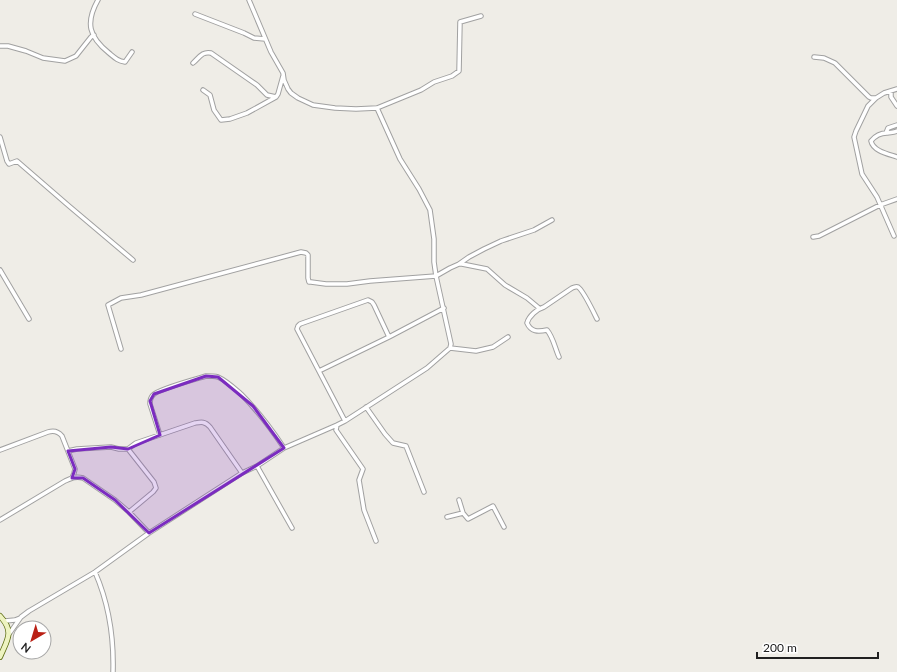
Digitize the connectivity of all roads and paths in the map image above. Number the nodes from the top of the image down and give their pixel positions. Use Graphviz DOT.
graph roads {
  1 [pos="98,0"];
  2 [pos="249,0"];
  3 [pos="195,14"];
  4 [pos="481,16"];
  5 [pos="94,35"];
  6 [pos="265,39"];
  7 [pos="0,46"];
  8 [pos="132,52"];
  9 [pos="814,57"];
  10 [pos="193,63"];
  11 [pos="283,73"];
  12 [pos="897,89"];
  13 [pos="204,90"];
  14 [pos="891,91"];
  15 [pos="276,97"];
  16 [pos="876,98"];
  17 [pos="897,106"];
  18 [pos="377,108"];
  19 [pos="897,125"];
  20 [pos="897,130"];
  21 [pos="886,133"];
  22 [pos="0,137"];
  23 [pos="897,157"];
  24 [pos="897,199"];
  25 [pos="880,205"];
  26 [pos="552,220"];
  27 [pos="894,236"];
  28 [pos="813,237"];
  29 [pos="132,260"];
  30 [pos="459,264"];
  31 [pos="0,270"];
  32 [pos="436,276"];
  33 [pos="444,308"];
  34 [pos="539,308"];
  35 [pos="29,319"];
  36 [pos="597,319"];
  37 [pos="389,337"];
  38 [pos="508,337"];
  39 [pos="450,348"];
  40 [pos="121,349"];
  41 [pos="559,357"];
  42 [pos="319,371"];
  43 [pos="366,407"];
  44 [pos="344,421"];
  45 [pos="337,425"];
  46 [pos="160,435"];
  47 [pos="284,448"];
  48 [pos="128,449"];
  49 [pos="0,450"];
  50 [pos="68,451"];
  51 [pos="257,466"];
  52 [pos="242,473"];
  53 [pos="72,478"];
  54 [pos="424,492"];
  55 [pos="459,500"];
  56 [pos="129,512"];
  57 [pos="463,513"];
  58 [pos="447,517"];
  59 [pos="0,520"];
  60 [pos="504,527"];
  61 [pos="292,528"];
  62 [pos="149,533"];
  63 [pos="376,541"];
  64 [pos="95,572"];
  65 [pos="0,616"];
  66 [pos="21,617"];
  67 [pos="5,621"];
  68 [pos="9,634"];
  69 [pos="0,657"];
  70 [pos="113,672"];
  1 -- 5 [label="street"];
  2 -- 6 [label="street"];
  3 -- 6 [label="street"];
  4 -- 18 [label="street"];
  5 -- 7 [label="street"];
  5 -- 8 [label="street"];
  6 -- 11 [label="street"];
  9 -- 16 [label="street"];
  10 -- 15 [label="street"];
  11 -- 15 [label="street"];
  11 -- 18 [label="street"];
  12 -- 14 [label="street"];
  13 -- 15 [label="street"];
  14 -- 16 [label="street"];
  14 -- 17 [label="street"];
  16 -- 25 [label="street"];
  18 -- 32 [label="street"];
  19 -- 21 [label="street"];
  20 -- 21 [label="street"];
  21 -- 23 [label="street"];
  22 -- 29 [label="street"];
  24 -- 25 [label="street"];
  25 -- 27 [label="street"];
  25 -- 28 [label="street"];
  26 -- 30 [label="street"];
  30 -- 32 [label="street"];
  30 -- 34 [label="street"];
  31 -- 35 [label="street"];
  32 -- 33 [label="street"];
  32 -- 40 [label="street"];
  33 -- 37 [label="street"];
  33 -- 39 [label="street"];
  34 -- 36 [label="street"];
  34 -- 41 [label="street"];
  37 -- 42 [label="street"];
  37 -- 42 [label="street"];
  38 -- 39 [label="street"];
  39 -- 43 [label="street"];
  42 -- 44 [label="street"];
  43 -- 44 [label="street"];
  43 -- 54 [label="street"];
  44 -- 45 [label="street"];
  45 -- 47 [label="street"];
  45 -- 63 [label="street"];
  46 -- 47 [label="street"];
  46 -- 48 [label="street"];
  46 -- 52 [label="street"];
  47 -- 51 [label="street"];
  48 -- 50 [label="street"];
  48 -- 56 [label="street"];
  49 -- 50 [label="street"];
  50 -- 53 [label="street"];
  51 -- 52 [label="street"];
  51 -- 61 [label="street"];
  52 -- 62 [label="street"];
  53 -- 56 [label="street"];
  53 -- 59 [label="street"];
  55 -- 57 [label="street"];
  56 -- 62 [label="street"];
  57 -- 58 [label="street"];
  57 -- 60 [label="street"];
  62 -- 64 [label="street"];
  64 -- 66 [label="street"];
  64 -- 70 [label="street"];
  65 -- 67 [label="street"];
  66 -- 67 [label="street"];
  66 -- 68 [label="street"];
  67 -- 68 [label="street"];
  68 -- 69 [label="street"];
}
